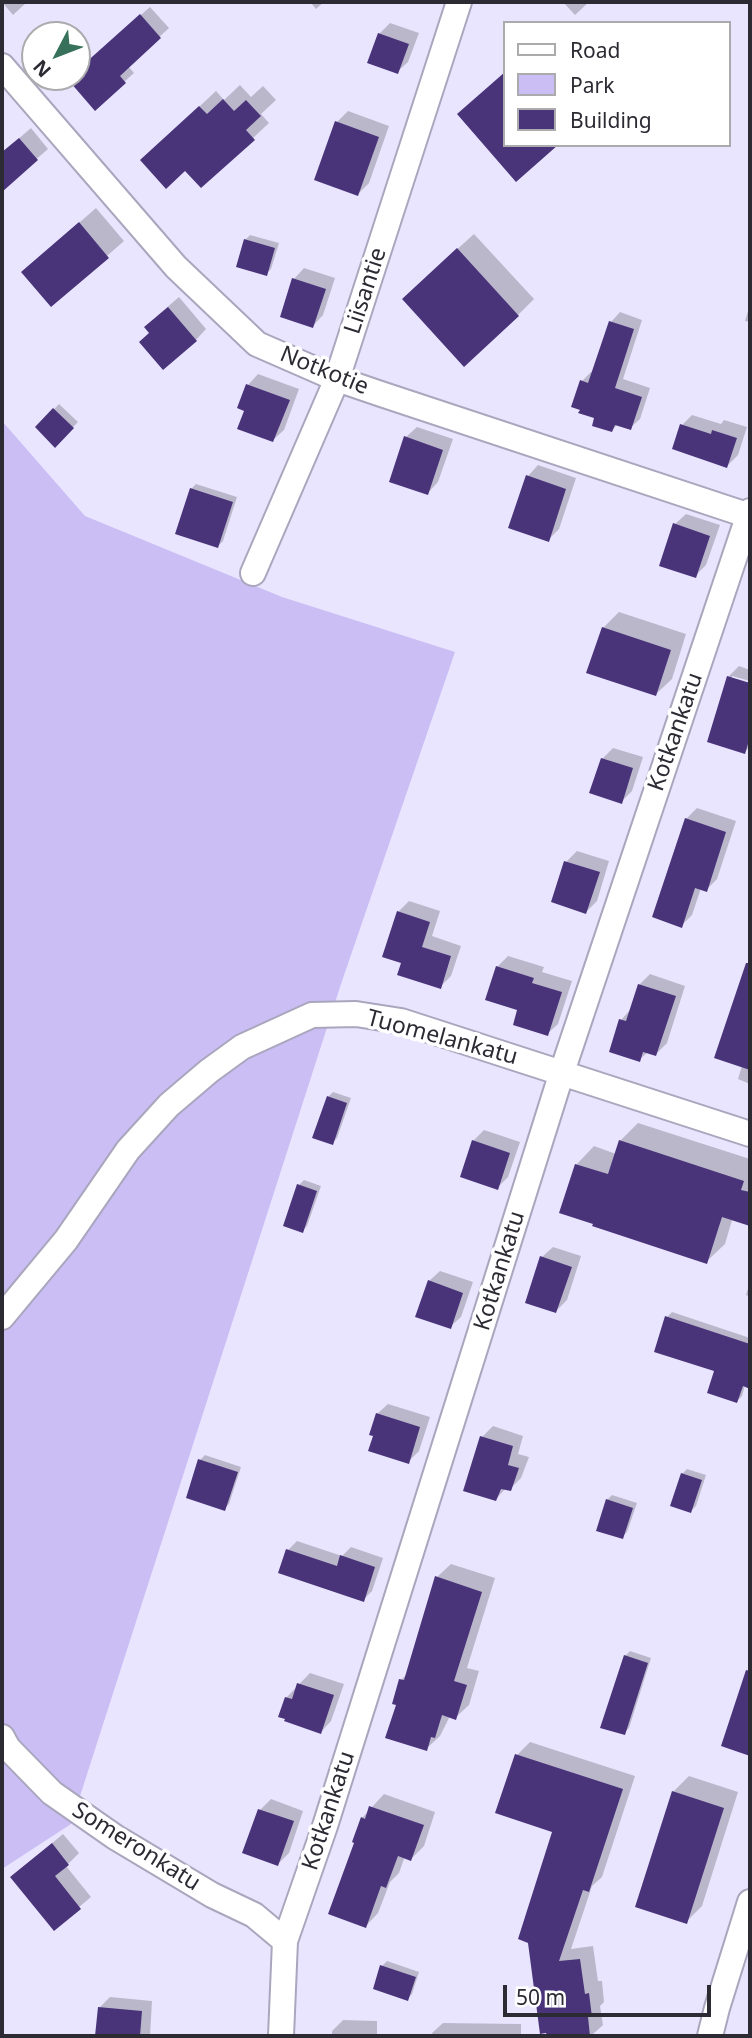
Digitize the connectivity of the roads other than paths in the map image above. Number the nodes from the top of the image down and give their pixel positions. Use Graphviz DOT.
graph roads {
  1 [pos="459,2"];
  2 [pos="2,66"];
  3 [pos="337,379"];
  4 [pos="750,514"];
  5 [pos="253,573"];
  6 [pos="562,1072"];
  7 [pos="750,1134"];
  8 [pos="2,1317"];
  9 [pos="2,1737"];
  10 [pos="750,1902"];
  11 [pos="285,1941"];
  12 [pos="281,2036"];
  13 [pos="710,2036"];
  1 -- 3 [label="street, Liisantie"];
  2 -- 3 [label="street, Notkotie"];
  3 -- 4 [label="street, Notkotie"];
  3 -- 5 [label="street, Liisantie"];
  4 -- 6 [label="street, Kotkankatu"];
  6 -- 7 [label="street, Tuomelankatu"];
  6 -- 8 [label="street, Tuomelankatu"];
  6 -- 11 [label="street, Kotkankatu"];
  9 -- 11 [label="street, Someronkatu"];
  10 -- 13 [label="street"];
  11 -- 12 [label="street, Kotkankatu"];
}
